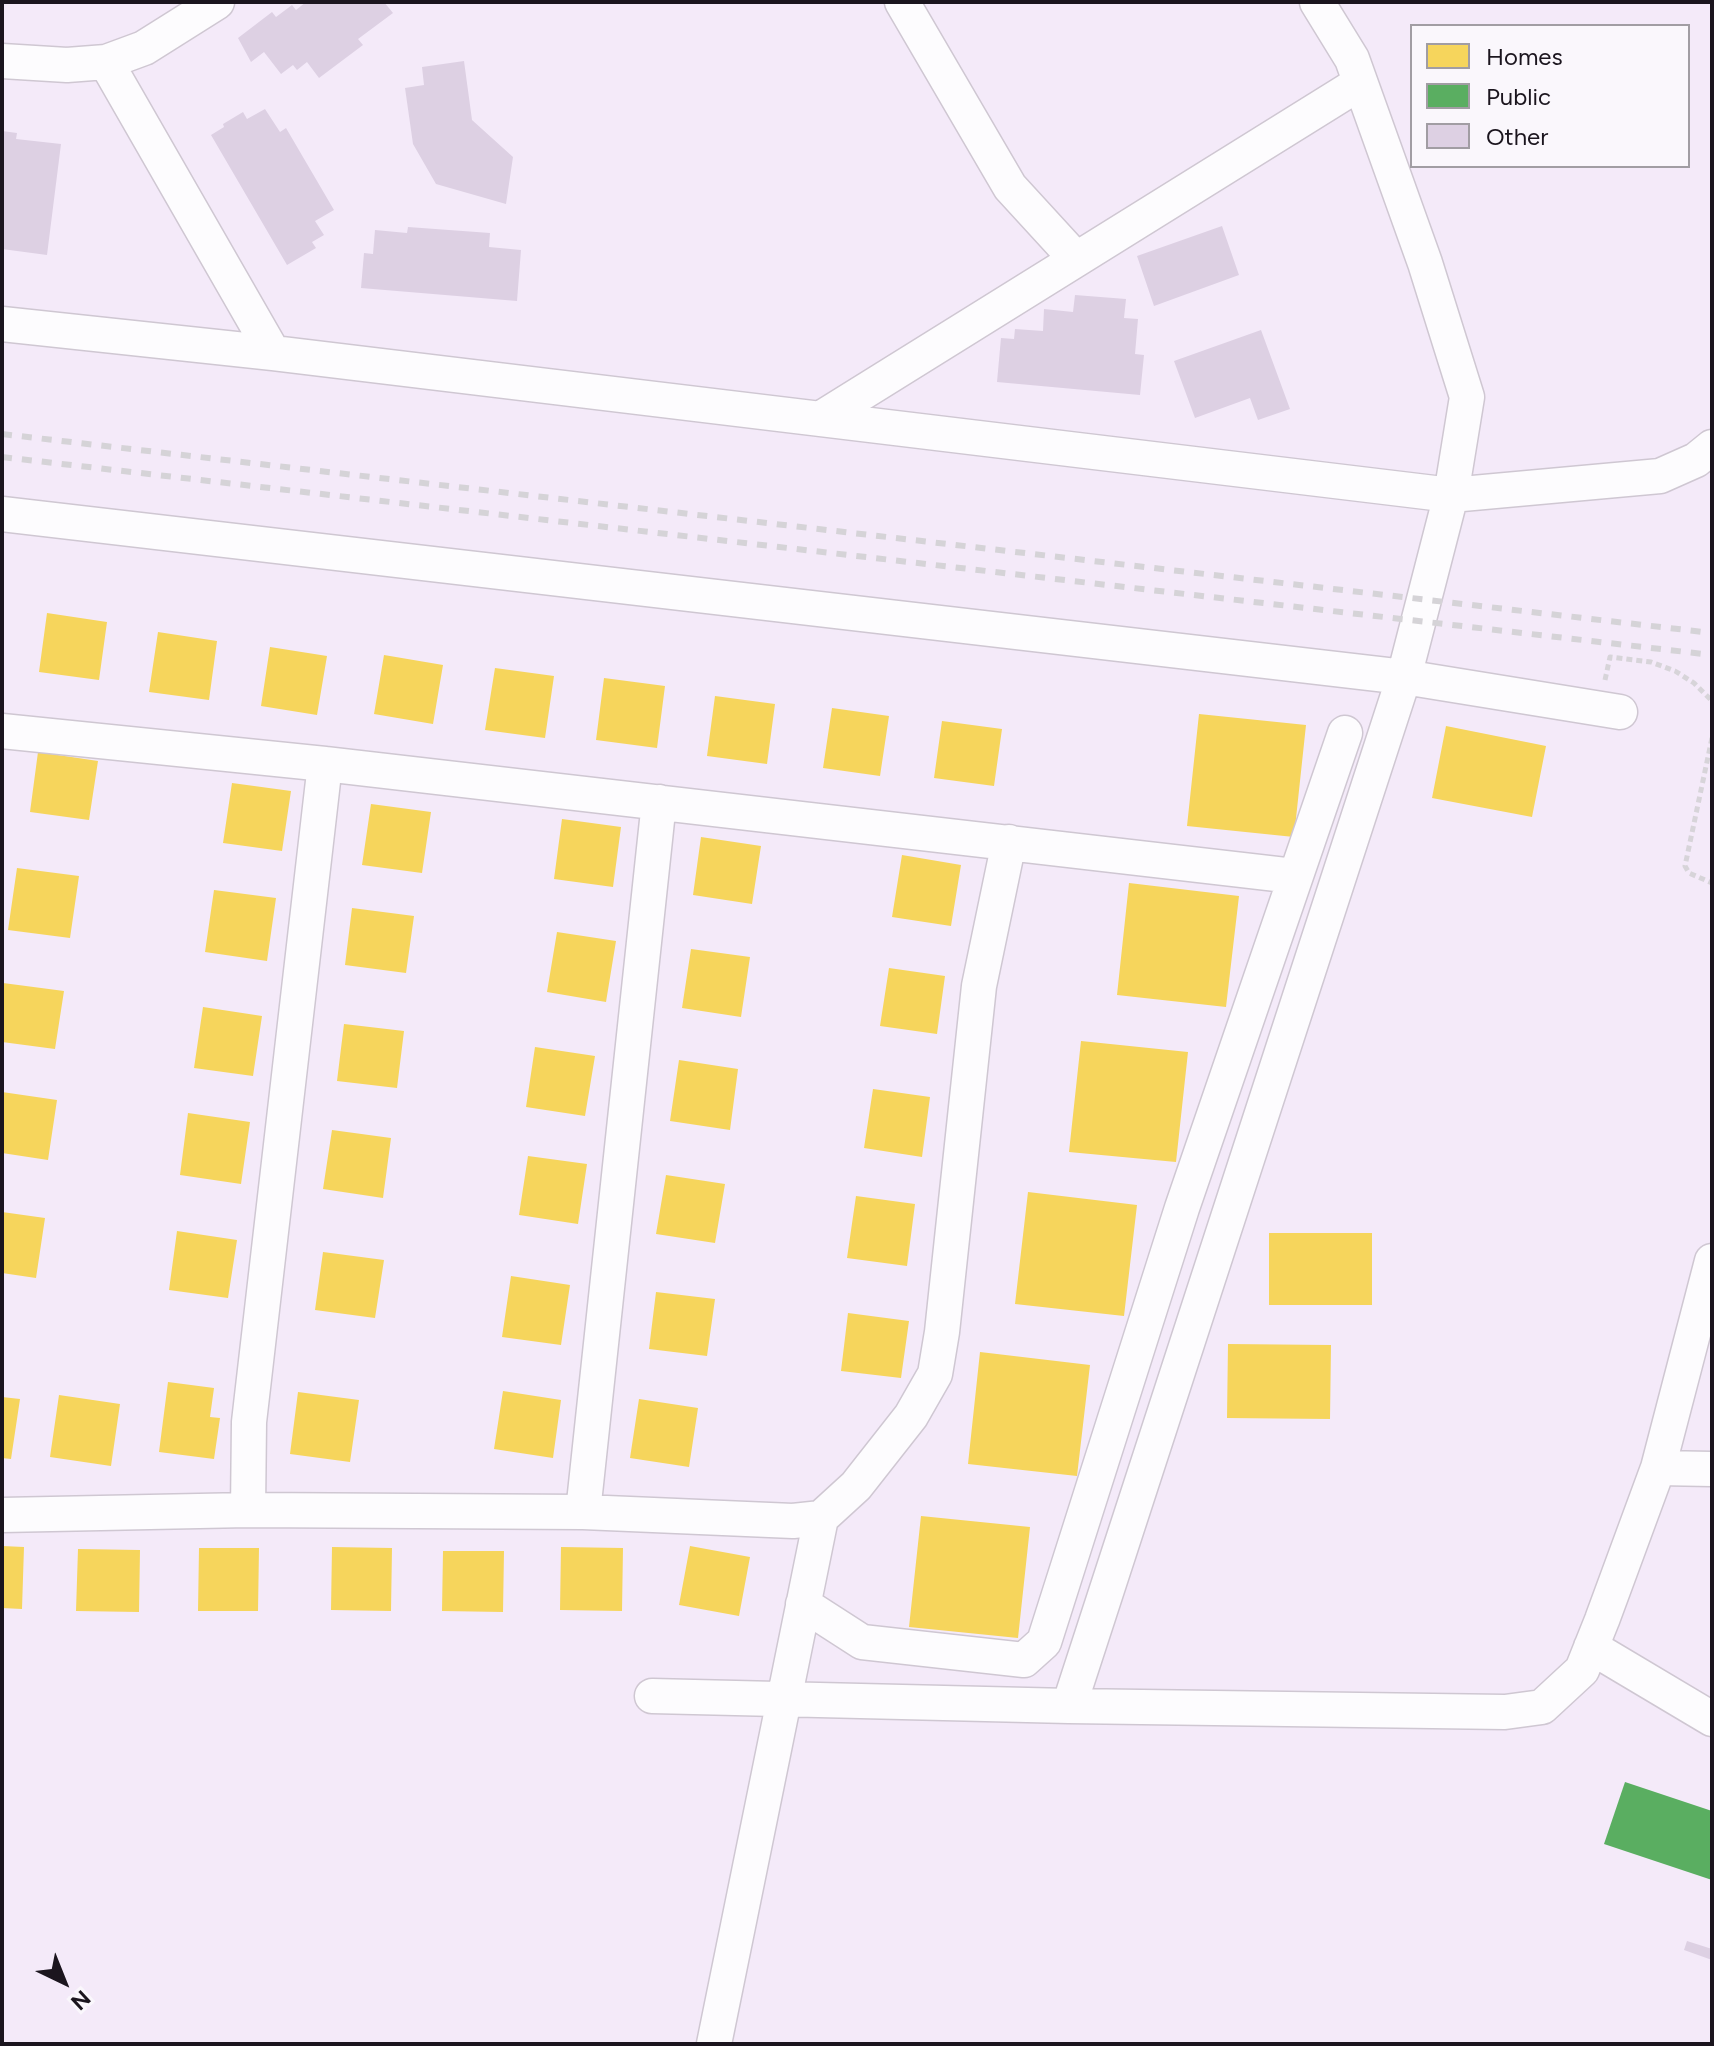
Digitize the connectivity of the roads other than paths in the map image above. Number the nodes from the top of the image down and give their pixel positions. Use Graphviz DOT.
graph roads {
  1 [pos="217,2"];
  2 [pos="902,2"];
  3 [pos="1317,2"];
  4 [pos="180,12"];
  5 [pos="2,61"];
  6 [pos="106,62"];
  7 [pos="1360,83"];
  8 [pos="1076,259"];
  9 [pos="2,324"];
  10 [pos="273,353"];
  11 [pos="820,419"];
  12 [pos="1712,447"];
  13 [pos="1451,495"];
  14 [pos="2,514"];
  15 [pos="1404,677"];
  16 [pos="1609,710"];
  17 [pos="2,731"];
  18 [pos="1345,733"];
  19 [pos="325,764"];
  20 [pos="659,802"];
  21 [pos="1009,842"];
  22 [pos="1294,876"];
  23 [pos="1712,1261"];
  24 [pos="1658,1468"];
  25 [pos="1712,1469"];
  26 [pos="248,1510"];
  27 [pos="583,1512"];
  28 [pos="2,1515"];
  29 [pos="821,1518"];
  30 [pos="803,1604"];
  31 [pos="1591,1647"];
  32 [pos="652,1696"];
  33 [pos="784,1700"];
  34 [pos="1069,1706"];
  35 [pos="1712,1719"];
  36 [pos="714,2044"];
  1 -- 4 [label="street"];
  2 -- 8 [label="street"];
  3 -- 7 [label="street"];
  4 -- 6 [label="street"];
  5 -- 6 [label="street"];
  6 -- 10 [label="street"];
  7 -- 8 [label="street"];
  7 -- 13 [label="street"];
  8 -- 11 [label="street"];
  9 -- 10 [label="street"];
  10 -- 11 [label="street"];
  11 -- 13 [label="street"];
  12 -- 13 [label="street"];
  13 -- 15 [label="street"];
  14 -- 15 [label="street"];
  15 -- 16 [label="street"];
  15 -- 34 [label="street"];
  17 -- 19 [label="street"];
  18 -- 22 [label="street"];
  19 -- 20 [label="street"];
  19 -- 26 [label="street"];
  20 -- 21 [label="street"];
  20 -- 27 [label="street"];
  21 -- 22 [label="street"];
  21 -- 29 [label="street"];
  22 -- 30 [label="street"];
  23 -- 24 [label="street"];
  24 -- 25 [label="street"];
  24 -- 31 [label="street"];
  26 -- 27 [label="street"];
  26 -- 28 [label="street"];
  27 -- 29 [label="street"];
  29 -- 30 [label="street"];
  30 -- 33 [label="street"];
  31 -- 34 [label="street"];
  31 -- 35 [label="street"];
  32 -- 33 [label="street"];
  33 -- 34 [label="street"];
  33 -- 36 [label="street"];
}
